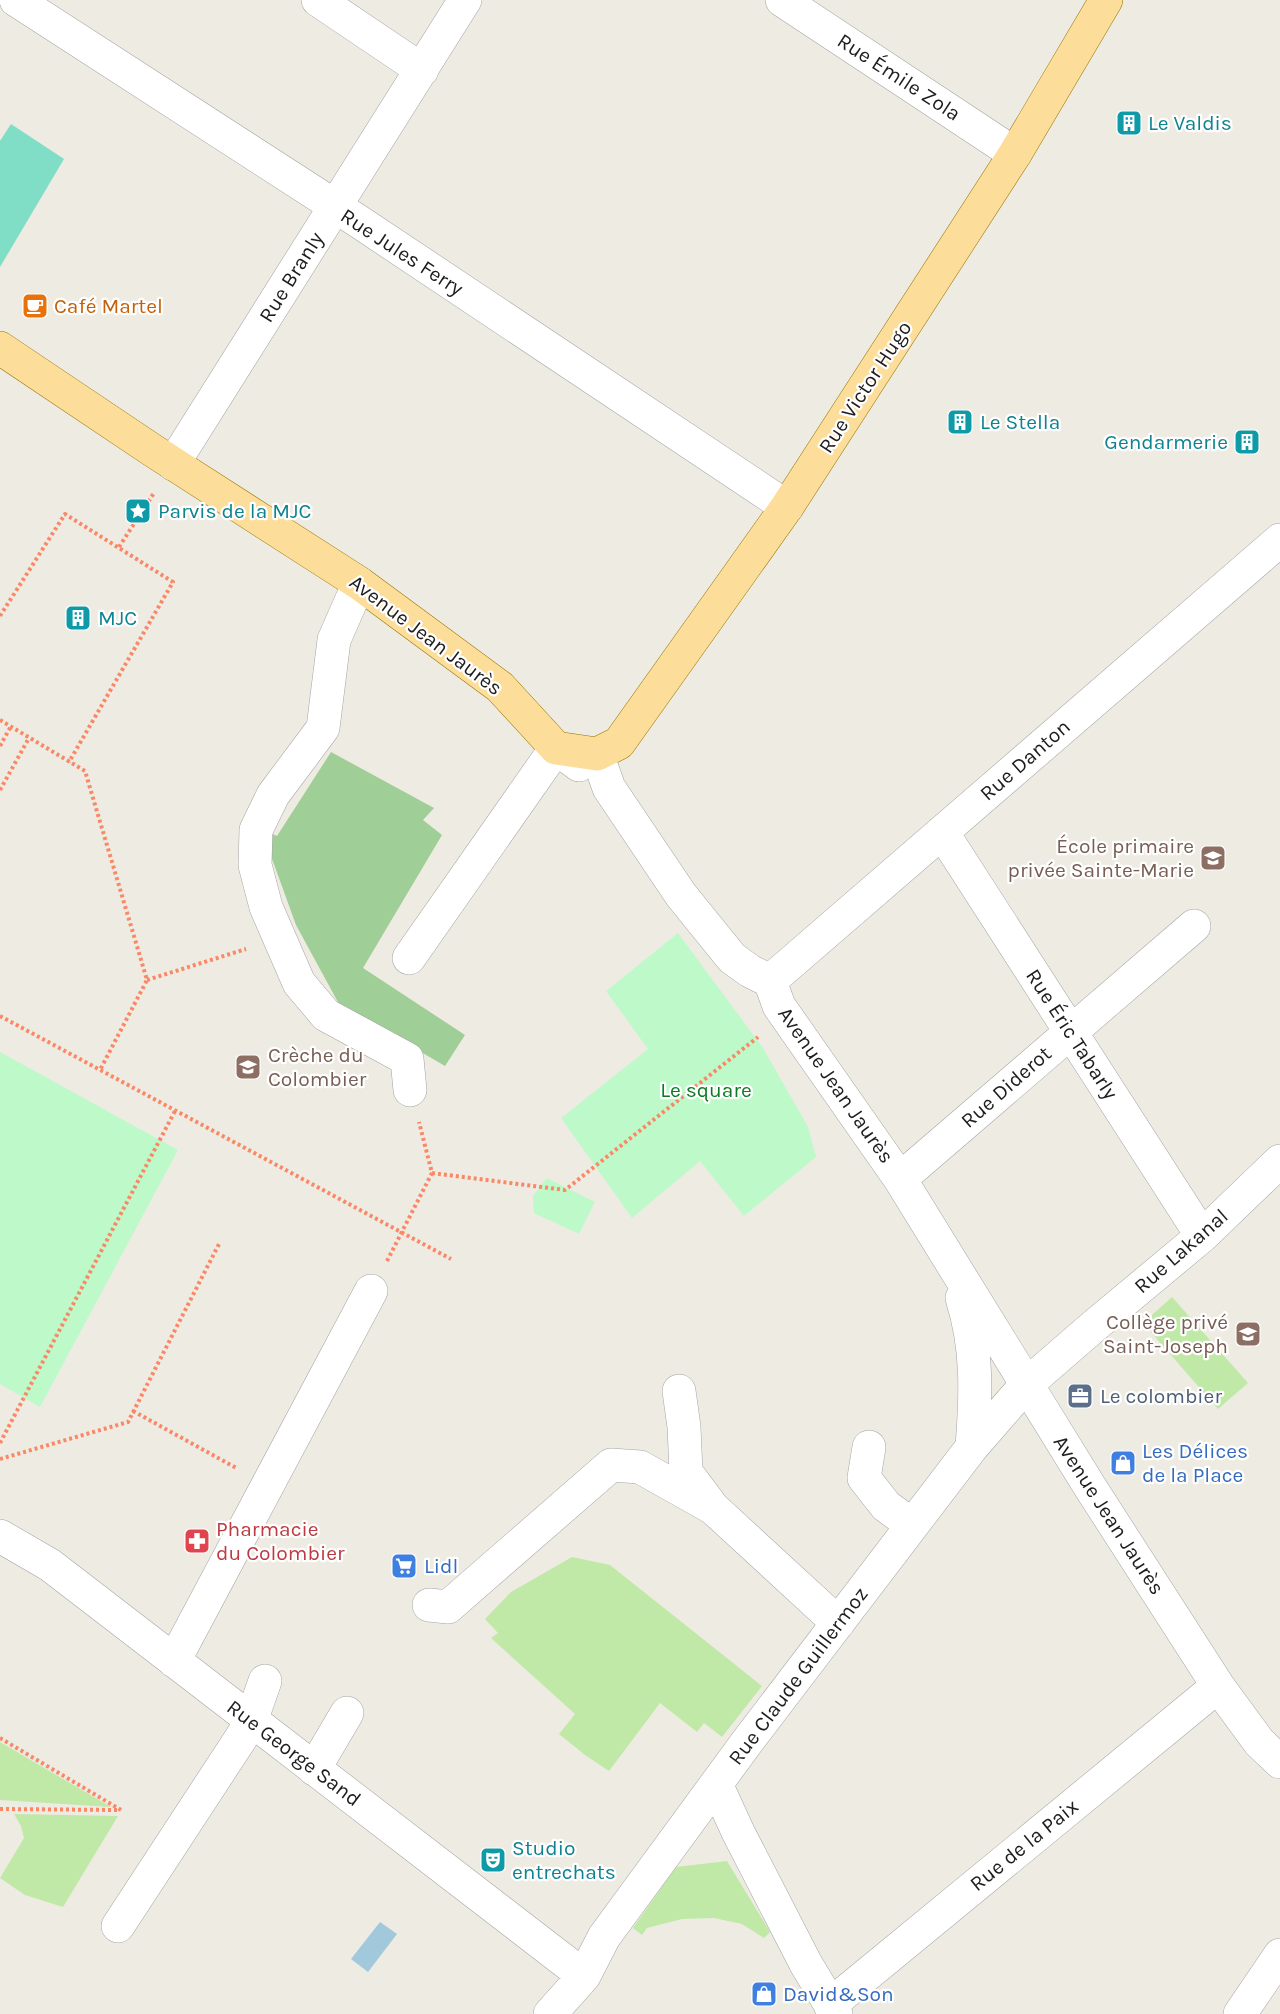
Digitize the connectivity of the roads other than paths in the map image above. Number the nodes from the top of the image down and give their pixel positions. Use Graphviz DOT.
graph roads {
  1 [pos="16,0"];
  2 [pos="318,0"];
  3 [pos="465,0"];
  4 [pos="782,0"];
  5 [pos="1106,0"];
  6 [pos="422,70"];
  7 [pos="1015,154"];
  8 [pos="335,208"];
  9 [pos="0,348"];
  10 [pos="173,464"];
  11 [pos="787,507"];
  12 [pos="1280,540"];
  13 [pos="359,583"];
  14 [pos="556,748"];
  15 [pos="597,754"];
  16 [pos="609,788"];
  17 [pos="942,832"];
  18 [pos="1194,926"];
  19 [pos="409,958"];
  20 [pos="770,981"];
  21 [pos="1070,1032"];
  22 [pos="411,1089"];
  23 [pos="1280,1161"];
  24 [pos="900,1179"];
  25 [pos="1202,1236"];
  26 [pos="949,1260"];
  27 [pos="371,1291"];
  28 [pos="1026,1385"];
  29 [pos="679,1392"];
  30 [pos="869,1447"];
  31 [pos="972,1448"];
  32 [pos="713,1508"];
  33 [pos="912,1525"];
  34 [pos="0,1536"];
  35 [pos="429,1605"];
  36 [pos="838,1623"];
  37 [pos="174,1661"];
  38 [pos="265,1681"];
  39 [pos="1218,1686"];
  40 [pos="347,1713"];
  41 [pos="251,1721"];
  42 [pos="1280,1762"];
  43 [pos="314,1769"];
  44 [pos="717,1786"];
  45 [pos="118,1926"];
  46 [pos="1280,1955"];
  47 [pos="584,1976"];
  48 [pos="833,2009"];
  49 [pos="550,2014"];
  50 [pos="1240,2014"];
  1 -- 8 [label="street, Rue Jules Ferry"];
  2 -- 6 [label="street"];
  3 -- 6 [label="street, Rue Branly"];
  4 -- 7 [label="street, Rue Émile Zola"];
  5 -- 7 [label="main road, Rue Victor Hugo"];
  6 -- 8 [label="street, Rue Branly"];
  7 -- 11 [label="main road, Rue Victor Hugo"];
  8 -- 10 [label="street, Rue Branly"];
  8 -- 11 [label="street, Rue Jules Ferry"];
  9 -- 10 [label="main road, Avenue Jean Jaurès"];
  10 -- 13 [label="main road, Avenue Jean Jaurès"];
  11 -- 15 [label="main road, Rue Victor Hugo"];
  12 -- 17 [label="street, Rue Danton"];
  13 -- 14 [label="main road, Avenue Jean Jaurès"];
  13 -- 22 [label="street"];
  14 -- 15 [label="main road"];
  14 -- 16 [label="street"];
  14 -- 19 [label="street"];
  15 -- 16 [label="street, Avenue Jean Jaurès"];
  16 -- 20 [label="street, Avenue Jean Jaurès"];
  17 -- 20 [label="street, Rue Danton"];
  17 -- 21 [label="street, Rue Éric Tabarly"];
  18 -- 21 [label="street, Rue Diderot"];
  20 -- 24 [label="street, Avenue Jean Jaurès"];
  21 -- 24 [label="street, Rue Diderot"];
  21 -- 25 [label="street, Rue Éric Tabarly"];
  23 -- 25 [label="street, Rue Lakanal"];
  24 -- 26 [label="street, Avenue Jean Jaurès"];
  25 -- 28 [label="street, Rue Lakanal"];
  26 -- 28 [label="street, Avenue Jean Jaurès"];
  26 -- 31 [label="street, Avenue Jean Jaurès"];
  27 -- 37 [label="street"];
  28 -- 31 [label="street, Rue Claude Guillermoz"];
  28 -- 39 [label="street, Avenue Jean Jaurès"];
  29 -- 32 [label="street"];
  30 -- 33 [label="street"];
  31 -- 33 [label="street, Rue Claude Guillermoz"];
  32 -- 35 [label="street"];
  32 -- 36 [label="street"];
  33 -- 36 [label="street, Rue Claude Guillermoz"];
  34 -- 37 [label="street, Rue George Sand"];
  36 -- 44 [label="street, Rue Claude Guillermoz"];
  37 -- 41 [label="street, Rue George Sand"];
  38 -- 41 [label="street"];
  39 -- 42 [label="street, Avenue Jean Jaurès"];
  39 -- 48 [label="street, Rue de la Paix"];
  40 -- 43 [label="street"];
  41 -- 43 [label="street, Rue George Sand"];
  41 -- 45 [label="street"];
  43 -- 47 [label="street, Rue George Sand"];
  44 -- 47 [label="street, Rue Claude Guillermoz"];
  44 -- 48 [label="street"];
  46 -- 50 [label="street"];
  47 -- 49 [label="street, Rue Claude Guillermoz"];
}
